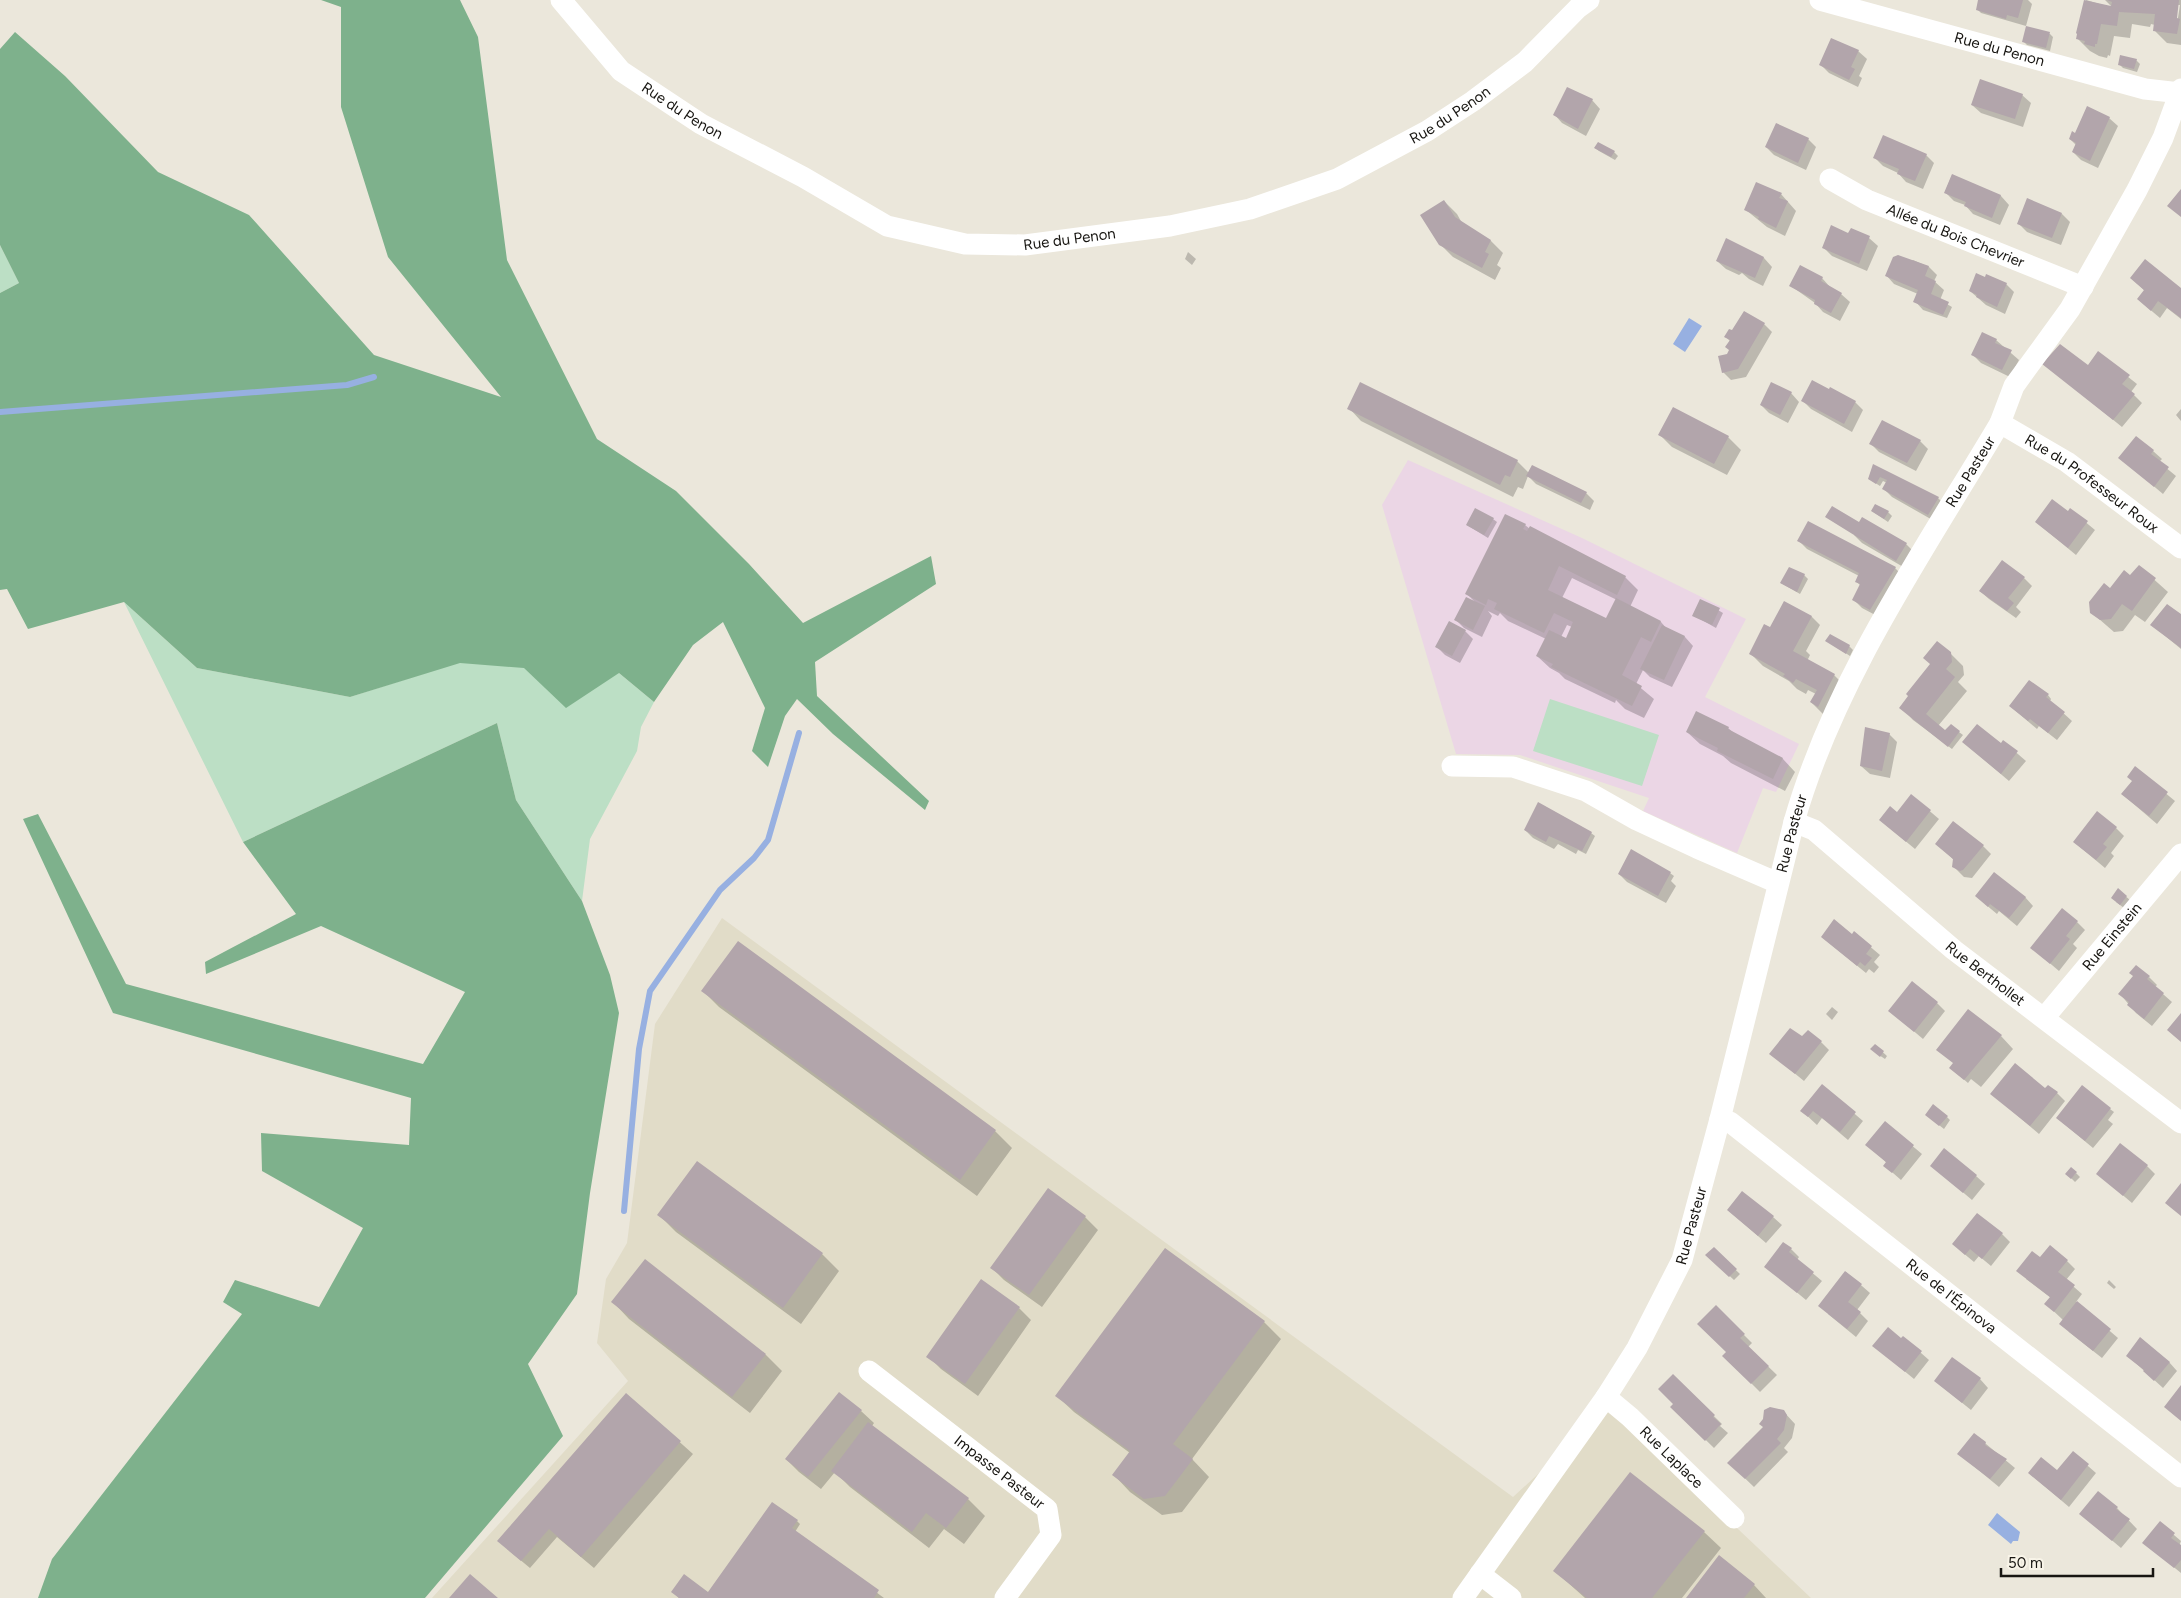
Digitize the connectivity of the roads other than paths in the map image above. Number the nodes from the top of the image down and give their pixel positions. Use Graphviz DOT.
graph roads {
  1 [pos="561,0"];
  2 [pos="1589,0"];
  3 [pos="1820,0"];
  4 [pos="2181,91"];
  5 [pos="1830,179"];
  6 [pos="2083,287"];
  7 [pos="2000,423"];
  8 [pos="2181,548"];
  9 [pos="1452,766"];
  10 [pos="1794,822"];
  11 [pos="2181,854"];
  12 [pos="1778,883"];
  13 [pos="2044,1018"];
  14 [pos="1720,1119"];
  15 [pos="2181,1123"];
  16 [pos="869,1371"];
  17 [pos="1606,1397"];
  18 [pos="2181,1477"];
  19 [pos="1734,1518"];
  20 [pos="1480,1574"];
  21 [pos="1006,1598"];
  22 [pos="1463,1598"];
  23 [pos="1511,1598"];
  1 -- 2 [label="street, Rue du Penon"];
  3 -- 4 [label="street, Rue du Penon"];
  4 -- 6 [label="street, Rue Pasteur"];
  5 -- 6 [label="street, Allée du Bois Chevrier"];
  6 -- 7 [label="street, Rue Pasteur"];
  7 -- 8 [label="street, Rue du Professeur Roux"];
  7 -- 10 [label="street, Rue Pasteur"];
  9 -- 12 [label="street"];
  10 -- 12 [label="street, Rue Pasteur"];
  10 -- 13 [label="street, Rue Berthollet"];
  11 -- 13 [label="street, Rue Einstein"];
  12 -- 14 [label="street, Rue Pasteur"];
  13 -- 15 [label="street, Rue Berthollet"];
  14 -- 17 [label="street, Rue Pasteur"];
  14 -- 18 [label="street, Rue de l'Épinova"];
  16 -- 21 [label="street, Impasse Pasteur"];
  17 -- 19 [label="street, Rue Laplace"];
  17 -- 20 [label="street, Rue Pasteur"];
  20 -- 22 [label="street, Rue Pasteur"];
  20 -- 23 [label="street"];
}
